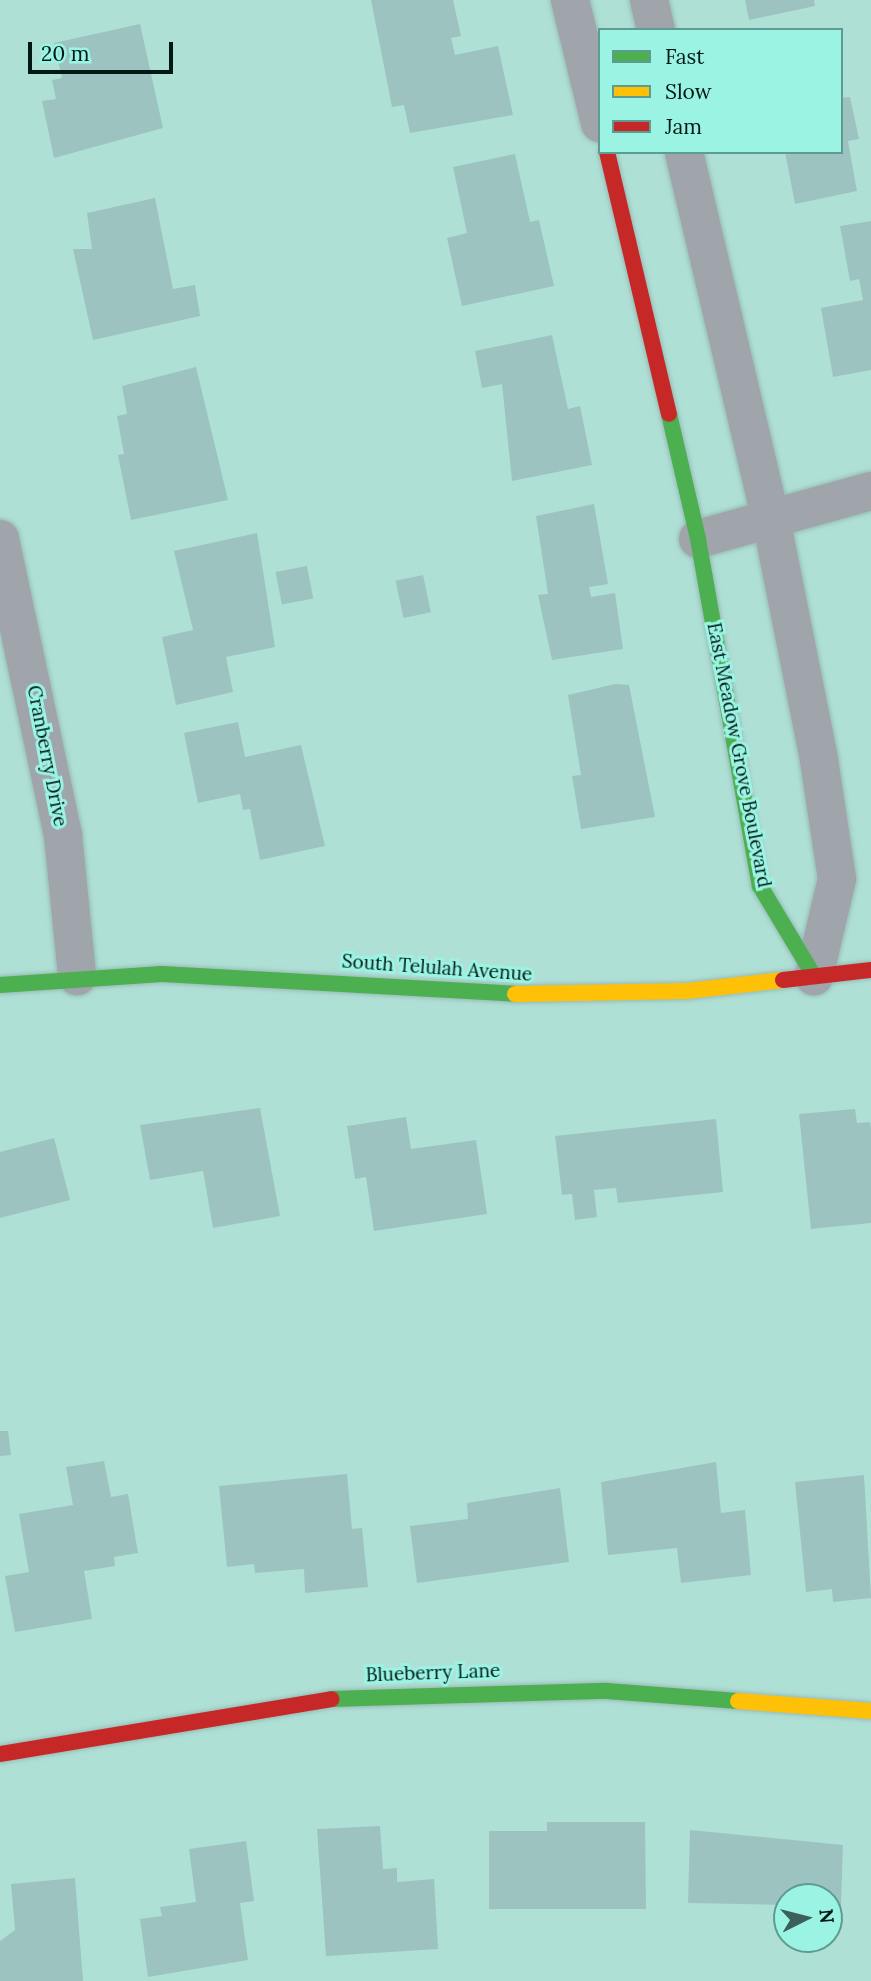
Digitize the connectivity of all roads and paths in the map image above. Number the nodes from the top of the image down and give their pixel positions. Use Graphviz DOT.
graph roads {
  1 [pos="570,0"];
  2 [pos="649,0"];
  3 [pos="656,28"];
  4 [pos="598,115"];
  5 [pos="607,154"];
  6 [pos="684,154"];
  7 [pos="871,491"];
  8 [pos="771,519"];
  9 [pos="0,539"];
  10 [pos="698,539"];
  11 [pos="871,970"];
  12 [pos="814,975"];
  13 [pos="77,976"];
  14 [pos="0,985"];
  15 [pos="871,1710"];
  16 [pos="0,1754"];
  1 -- 4 [label="street"];
  2 -- 3 [label="street"];
  5 -- 10 [label="street, East Meadow Grove Boulevard"];
  6 -- 8 [label="street"];
  7 -- 8 [label="street"];
  8 -- 10 [label="street"];
  8 -- 12 [label="street"];
  9 -- 13 [label="street, Cranberry Drive"];
  10 -- 12 [label="street, East Meadow Grove Boulevard"];
  11 -- 12 [label="street, South Telulah Avenue"];
  12 -- 13 [label="street, South Telulah Avenue"];
  13 -- 14 [label="street, South Telulah Avenue"];
  15 -- 16 [label="street, Blueberry Lane"];
}
